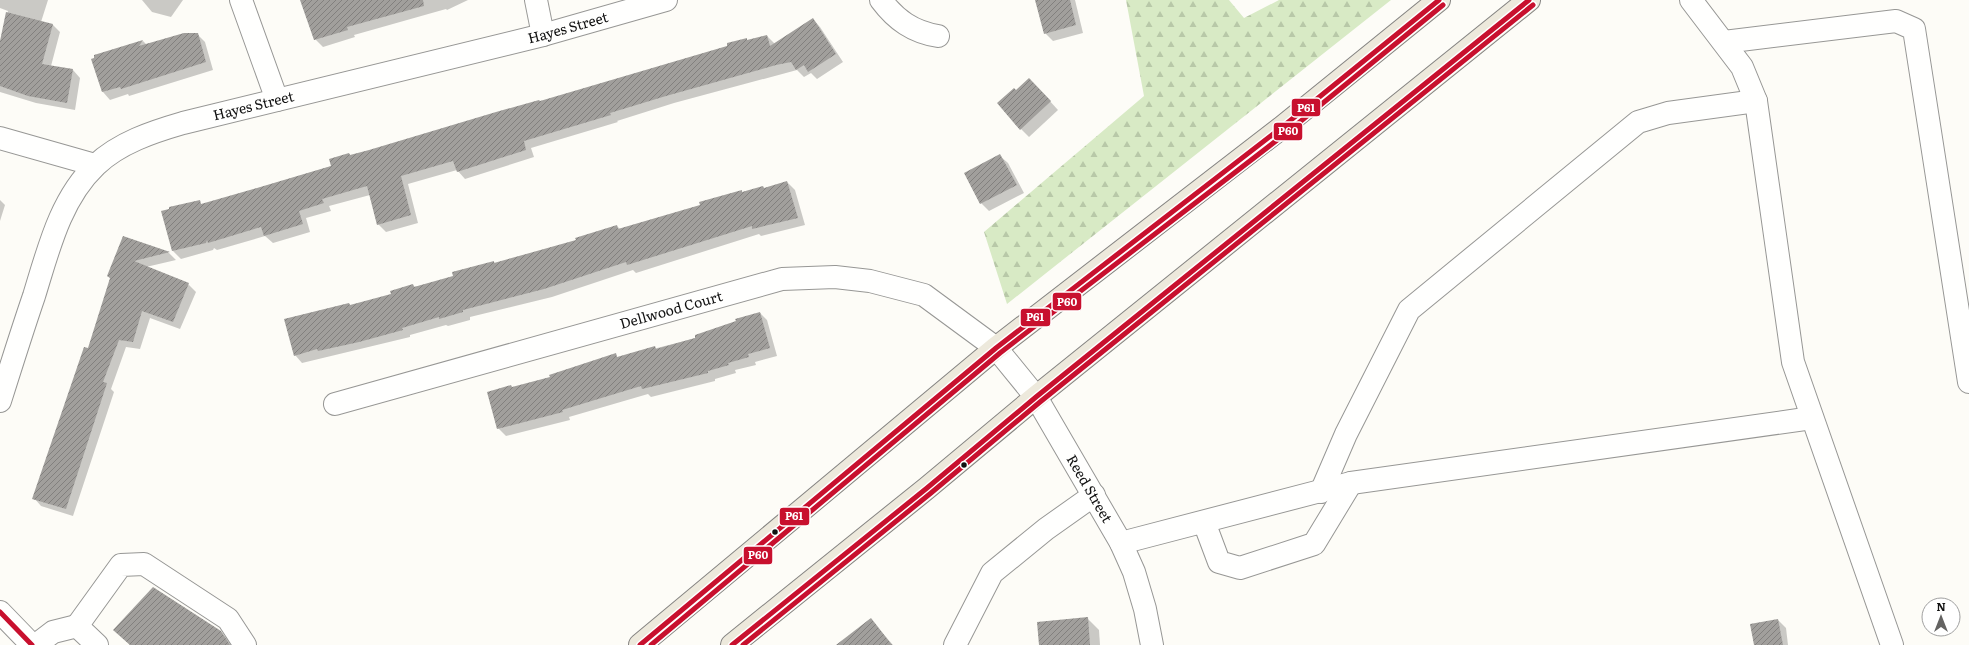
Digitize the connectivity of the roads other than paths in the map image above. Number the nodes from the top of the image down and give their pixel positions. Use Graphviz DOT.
graph roads {
  1 [pos="241,0"];
  2 [pos="536,0"];
  3 [pos="666,0"];
  4 [pos="881,0"];
  5 [pos="1439,0"];
  6 [pos="1529,0"];
  7 [pos="1692,0"];
  8 [pos="543,35"];
  9 [pos="938,36"];
  10 [pos="1724,42"];
  11 [pos="277,100"];
  12 [pos="1756,101"];
  13 [pos="0,138"];
  14 [pos="95,165"];
  15 [pos="996,348"];
  16 [pos="1969,382"];
  17 [pos="1036,397"];
  18 [pos="0,401"];
  19 [pos="335,404"];
  20 [pos="1812,418"];
  21 [pos="1351,483"];
  22 [pos="1321,492"];
  23 [pos="1094,495"];
  24 [pos="1204,522"];
  25 [pos="1121,543"];
  26 [pos="0,612"];
  27 [pos="77,626"];
  28 [pos="32,645"];
  29 [pos="36,645"];
  30 [pos="97,645"];
  31 [pos="245,645"];
  32 [pos="640,645"];
  33 [pos="732,645"];
  34 [pos="955,645"];
  35 [pos="1152,645"];
  36 [pos="1892,645"];
  1 -- 11 [label="street"];
  2 -- 8 [label="street"];
  3 -- 8 [label="street, Hayes Street"];
  4 -- 9 [label="street"];
  5 -- 15 [label="main road"];
  6 -- 17 [label="main road"];
  7 -- 10 [label="street"];
  8 -- 11 [label="street, Hayes Street"];
  10 -- 12 [label="street"];
  10 -- 16 [label="street"];
  11 -- 14 [label="street, Hayes Street"];
  12 -- 20 [label="street"];
  12 -- 22 [label="street"];
  13 -- 14 [label="street"];
  14 -- 18 [label="street, Hayes Street"];
  15 -- 17 [label="street, Reed Street"];
  15 -- 19 [label="street, Dellwood Court"];
  15 -- 32 [label="main road"];
  17 -- 23 [label="street, Reed Street"];
  17 -- 33 [label="main road"];
  20 -- 21 [label="street"];
  20 -- 36 [label="street"];
  21 -- 22 [label="street"];
  21 -- 24 [label="street"];
  22 -- 24 [label="street"];
  23 -- 25 [label="street, Reed Street"];
  23 -- 34 [label="street"];
  24 -- 25 [label="street"];
  25 -- 35 [label="street, Reed Street"];
  26 -- 28 [label="street"];
  27 -- 29 [label="street"];
  27 -- 30 [label="street"];
  27 -- 31 [label="street"];
}
